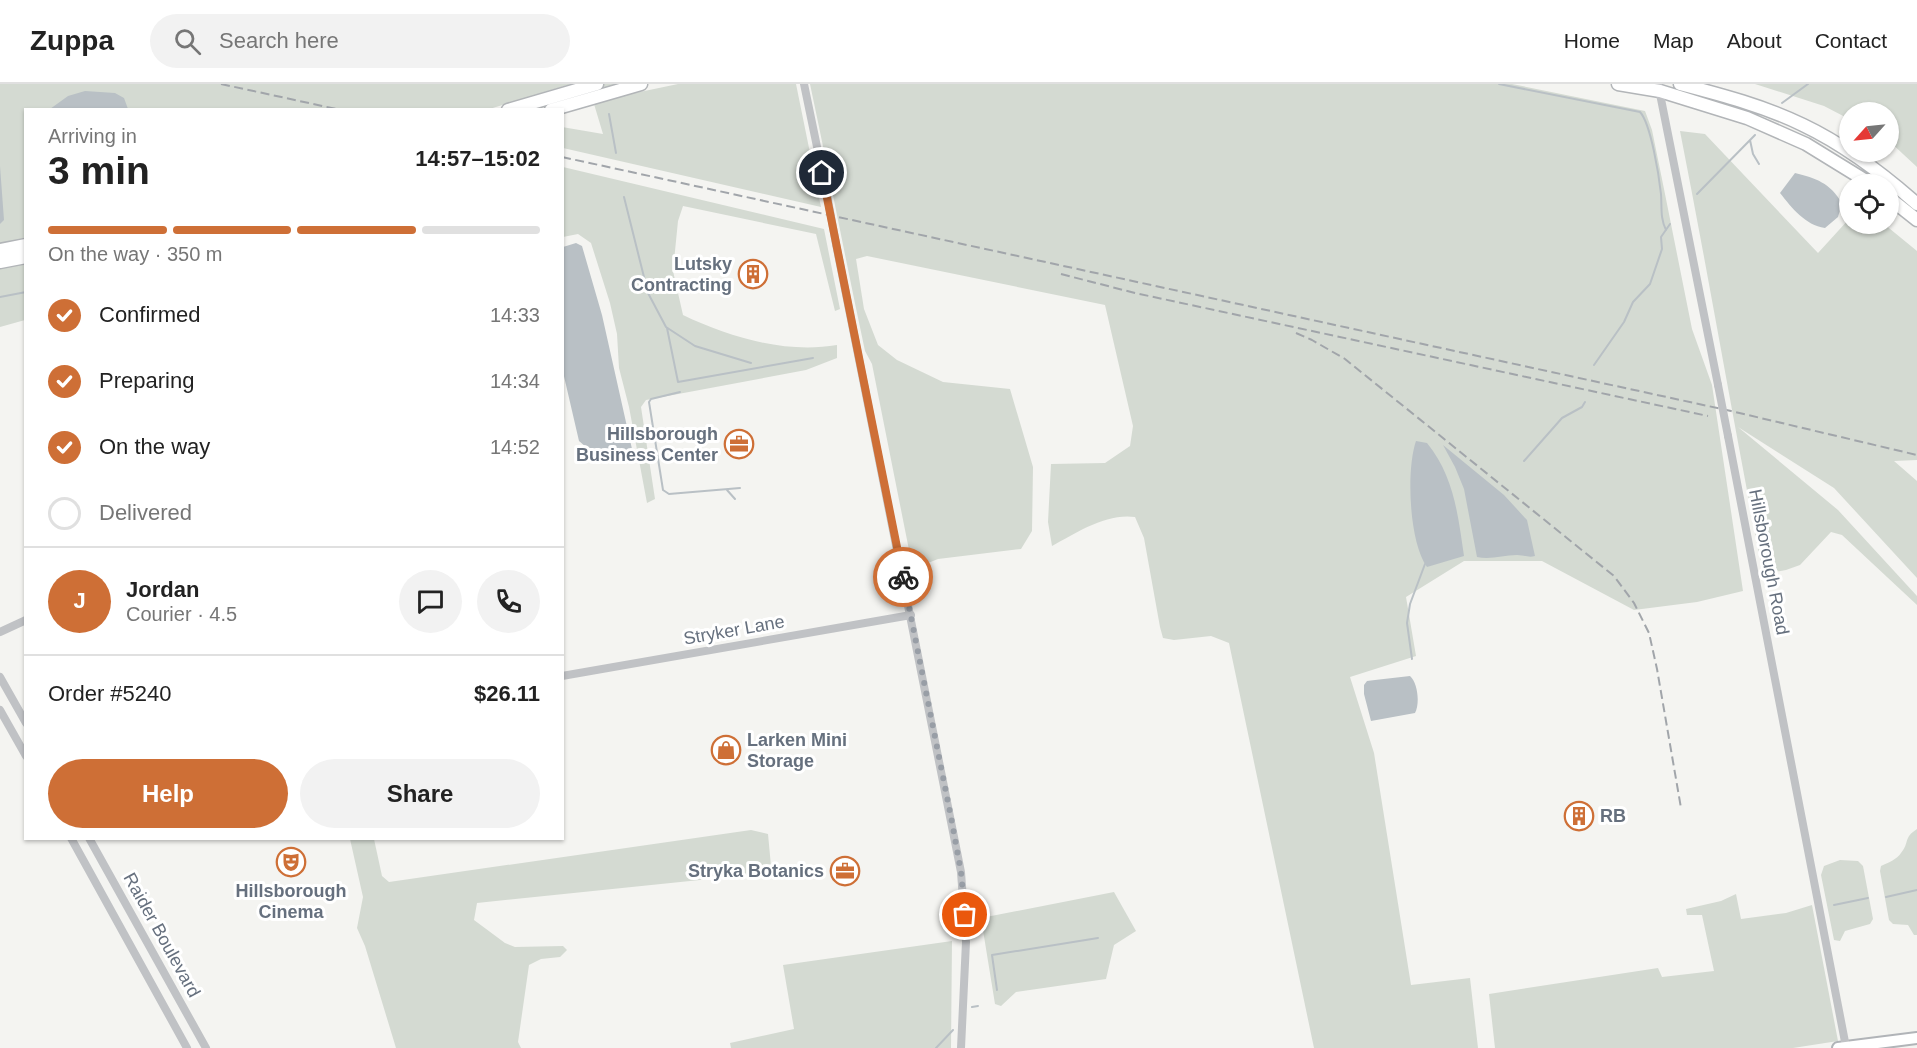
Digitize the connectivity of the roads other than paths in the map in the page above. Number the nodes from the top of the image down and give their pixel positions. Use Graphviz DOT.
graph roads {
  1 [pos="597,84"];
  2 [pos="641,84"];
  3 [pos="804,84"];
  4 [pos="1618,84"];
  5 [pos="1680,84"];
  6 [pos="1659,87"];
  7 [pos="515,108"];
  8 [pos="558,108"];
  9 [pos="1856,174"];
  10 [pos="1917,204"];
  11 [pos="1899,206"];
  12 [pos="1917,220"];
  13 [pos="24,245"];
  14 [pos="0,250"];
  15 [pos="24,257"];
  16 [pos="0,262"];
  17 [pos="910,615"];
  18 [pos="24,621"];
  19 [pos="0,633"];
  20 [pos="564,676"];
  21 [pos="0,677"];
  22 [pos="0,710"];
  23 [pos="24,719"];
  24 [pos="24,752"];
  25 [pos="72,840"];
  26 [pos="90,840"];
  27 [pos="1917,1038"];
  28 [pos="187,1048"];
  29 [pos="206,1048"];
  30 [pos="961,1048"];
  31 [pos="1842,1048"];
  1 -- 7 [label="highway"];
  2 -- 8 [label="highway"];
  3 -- 17 [label="street, bridge"];
  4 -- 6 [label="highway"];
  5 -- 10 [label="highway"];
  6 -- 9 [label="highway"];
  6 -- 31 [label="street, Hillsborough Road, bridge"];
  11 -- 12 [label="highway"];
  13 -- 14 [label="highway"];
  15 -- 16 [label="highway"];
  17 -- 20 [label="street, Stryker Lane"];
  17 -- 30 [label="street"];
  18 -- 19 [label="street"];
  21 -- 23 [label="street"];
  22 -- 24 [label="street"];
  25 -- 28 [label="street, Raider Boulevard"];
  26 -- 29 [label="street, Raider Boulevard"];
  27 -- 31 [label="main road"];
}
